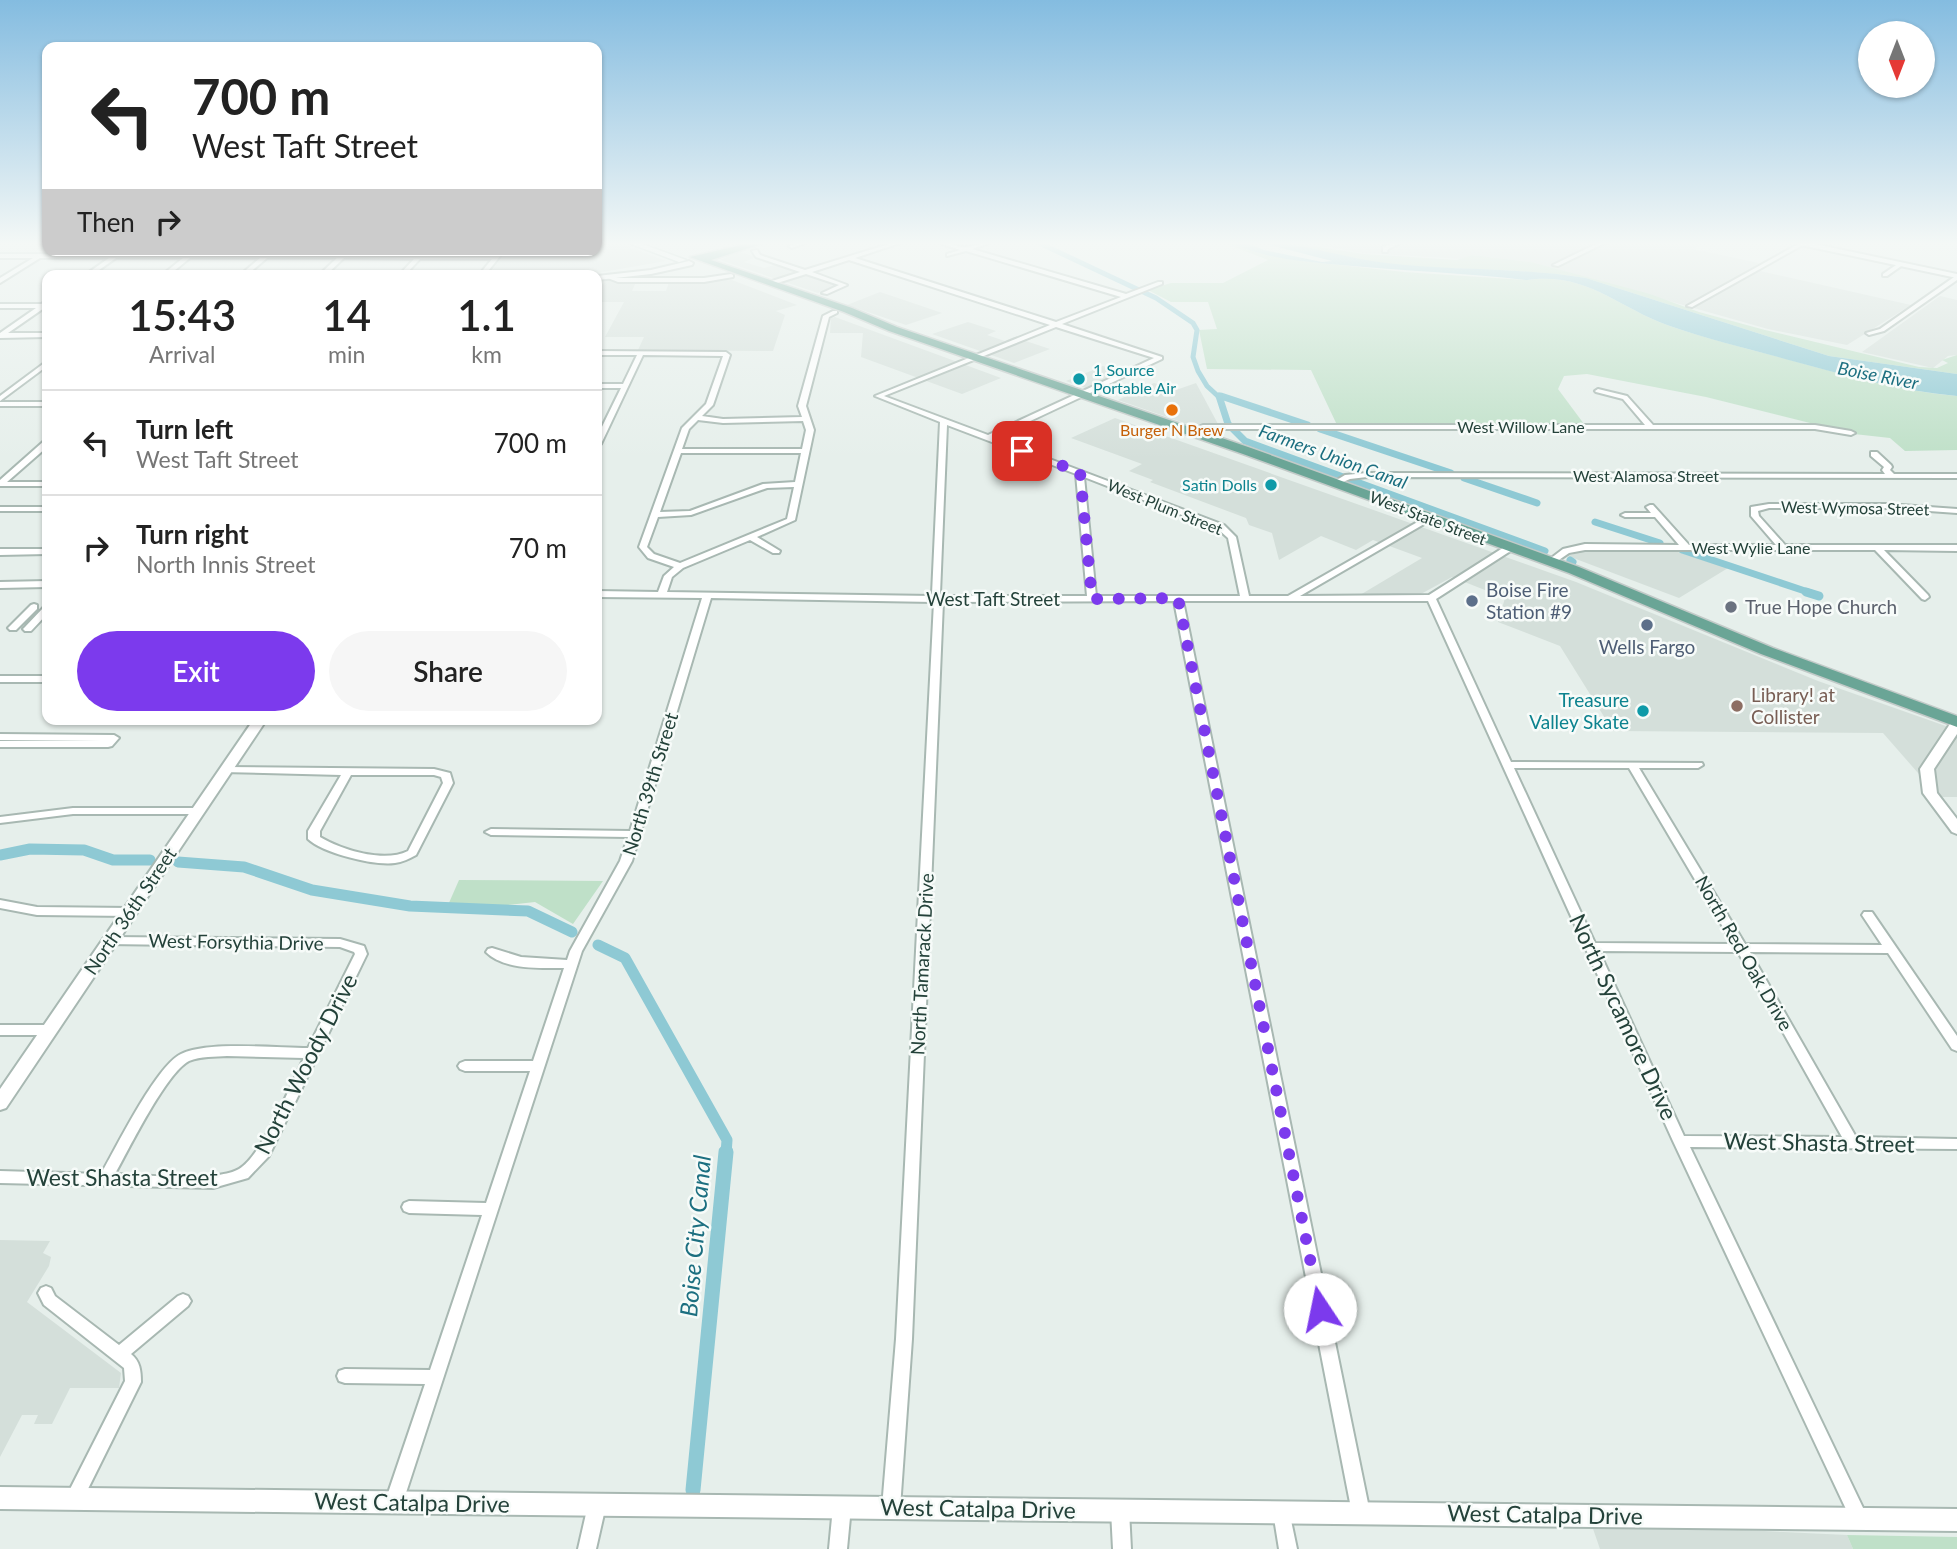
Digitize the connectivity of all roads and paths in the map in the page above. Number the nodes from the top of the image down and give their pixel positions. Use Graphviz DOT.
graph roads {
  1 [pos="32,314"];
  2 [pos="830,314"];
  3 [pos="843,314"];
  4 [pos="851,314"];
  5 [pos="859,314"];
  6 [pos="1026,314"];
  7 [pos="1080,314"];
  8 [pos="1904,314"];
  9 [pos="869,319"];
  10 [pos="1056,324"];
  11 [pos="893,329"];
  12 [pos="1869,333"];
  13 [pos="1,335"];
  14 [pos="42,335"];
  15 [pos="602,353"];
  16 [pos="641,353"];
  17 [pos="973,356"];
  18 [pos="42,367"];
  19 [pos="602,386"];
  20 [pos="625,386"];
  21 [pos="1598,391"];
  22 [pos="1084,394"];
  23 [pos="0,401"];
  24 [pos="42,404"];
  25 [pos="696,418"];
  26 [pos="807,419"];
  27 [pos="944,421"];
  28 [pos="1651,427"];
  29 [pos="1192,432"];
  30 [pos="1851,433"];
  31 [pos="602,434"];
  32 [pos="988,438"];
  33 [pos="42,447"];
  34 [pos="678,451"];
  35 [pos="806,451"];
  36 [pos="1874,454"];
  37 [pos="1080,472"];
  38 [pos="1892,476"];
  39 [pos="1957,477"];
  40 [pos="1342,480"];
  41 [pos="0,484"];
  42 [pos="42,484"];
  43 [pos="799,484"];
  44 [pos="744,485"];
  45 [pos="753,489"];
  46 [pos="1650,507"];
  47 [pos="0,509"];
  48 [pos="42,509"];
  49 [pos="1957,511"];
  50 [pos="655,515"];
  51 [pos="1625,515"];
  52 [pos="1656,515"];
  53 [pos="1428,518"];
  54 [pos="750,537"];
  55 [pos="1686,547"];
  56 [pos="1509,548"];
  57 [pos="1783,548"];
  58 [pos="1877,548"];
  59 [pos="1957,548"];
  60 [pos="776,551"];
  61 [pos="0,552"];
  62 [pos="42,552"];
  63 [pos="1550,562"];
  64 [pos="680,566"];
  65 [pos="42,584"];
  66 [pos="0,585"];
  67 [pos="602,594"];
  68 [pos="661,596"];
  69 [pos="706,596"];
  70 [pos="1925,597"];
  71 [pos="1178,598"];
  72 [pos="1245,598"];
  73 [pos="1290,598"];
  74 [pos="1431,598"];
  75 [pos="939,599"];
  76 [pos="1092,599"];
  77 [pos="20,607"];
  78 [pos="34,607"];
  79 [pos="42,608"];
  80 [pos="42,614"];
  81 [pos="13,628"];
  82 [pos="29,629"];
  83 [pos="0,679"];
  84 [pos="42,679"];
  85 [pos="1957,723"];
  86 [pos="257,725"];
  87 [pos="0,737"];
  88 [pos="0,744"];
  89 [pos="1507,765"];
  90 [pos="1632,765"];
  91 [pos="1698,765"];
  92 [pos="226,770"];
  93 [pos="348,772"];
  94 [pos="199,811"];
  95 [pos="0,820"];
  96 [pos="1957,829"];
  97 [pos="491,832"];
  98 [pos="635,834"];
  99 [pos="0,904"];
  100 [pos="130,912"];
  101 [pos="1868,915"];
  102 [pos="110,940"];
  103 [pos="1591,947"];
  104 [pos="1741,947"];
  105 [pos="360,949"];
  106 [pos="1891,949"];
  107 [pos="492,952"];
  108 [pos="572,964"];
  109 [pos="0,1030"];
  110 [pos="50,1030"];
  111 [pos="1957,1046"];
  112 [pos="313,1053"];
  113 [pos="465,1066"];
  114 [pos="539,1066"];
  115 [pos="0,1103"];
  116 [pos="1680,1141"];
  117 [pos="1852,1143"];
  118 [pos="1957,1144"];
  119 [pos="243,1174"];
  120 [pos="0,1177"];
  121 [pos="105,1179"];
  122 [pos="409,1207"];
  123 [pos="490,1209"];
  124 [pos="46,1293"];
  125 [pos="183,1301"];
  126 [pos="119,1354"];
  127 [pos="345,1376"];
  128 [pos="436,1377"];
  129 [pos="0,1498"];
  130 [pos="74,1499"];
  131 [pos="394,1502"];
  132 [pos="597,1505"];
  133 [pos="842,1507"];
  134 [pos="891,1508"];
  135 [pos="1119,1510"];
  136 [pos="1282,1512"];
  137 [pos="1361,1513"];
  138 [pos="1859,1519"];
  139 [pos="1957,1520"];
  140 [pos="587,1549"];
  141 [pos="838,1549"];
  142 [pos="1122,1549"];
  143 [pos="1288,1549"];
  1 -- 13 [label="street"];
  2 -- 26 [label="street"];
  3 -- 11 [label="main road, West State Street"];
  4 -- 9 [label="main road, West State Street"];
  5 -- 9 [label="main road, West State Street"];
  6 -- 10 [label="street"];
  7 -- 10 [label="street"];
  8 -- 12 [label="street"];
  9 -- 11 [label="main road, West State Street"];
  10 -- 17 [label="street"];
  10 -- 22 [label="street"];
  11 -- 17 [label="main road, West State Street"];
  13 -- 14 [label="street"];
  15 -- 16 [label="street"];
  16 -- 20 [label="street"];
  16 -- 25 [label="street"];
  17 -- 22 [label="main road, West State Street"];
  17 -- 27 [label="street, West Plum Street"];
  18 -- 23 [label="street"];
  19 -- 20 [label="street"];
  20 -- 31 [label="street"];
  21 -- 28 [label="street"];
  22 -- 29 [label="main road, West State Street"];
  22 -- 32 [label="street"];
  23 -- 24 [label="street"];
  25 -- 26 [label="street"];
  25 -- 34 [label="street"];
  26 -- 35 [label="street"];
  27 -- 32 [label="street, West Plum Street"];
  27 -- 75 [label="street, North Tamarack Drive"];
  28 -- 29 [label="street, West Willow Lane"];
  28 -- 30 [label="street, West Willow Lane"];
  29 -- 40 [label="main road, West State Street"];
  32 -- 37 [label="street, West Plum Street"];
  33 -- 41 [label="street"];
  34 -- 35 [label="street"];
  34 -- 50 [label="street"];
  35 -- 43 [label="street"];
  36 -- 38 [label="street"];
  37 -- 72 [label="street, West Plum Street"];
  37 -- 76 [label="street"];
  38 -- 39 [label="street, West Alamosa Street"];
  38 -- 40 [label="street, West Alamosa Street"];
  40 -- 53 [label="main road, West State Street"];
  41 -- 42 [label="street"];
  43 -- 45 [label="street"];
  43 -- 54 [label="street"];
  44 -- 45 [label="street"];
  45 -- 50 [label="street"];
  46 -- 52 [label="street"];
  47 -- 48 [label="street"];
  49 -- 57 [label="street, West Wymosa Street"];
  50 -- 64 [label="street"];
  51 -- 52 [label="street"];
  52 -- 55 [label="street"];
  53 -- 56 [label="main road, West State Street"];
  53 -- 73 [label="street"];
  54 -- 60 [label="street"];
  54 -- 64 [label="street"];
  55 -- 57 [label="street, West Wylie Lane"];
  55 -- 63 [label="street, West Wylie Lane"];
  56 -- 63 [label="main road, West State Street"];
  56 -- 74 [label="street"];
  57 -- 58 [label="street, West Wylie Lane"];
  58 -- 59 [label="street, West Wylie Lane"];
  58 -- 70 [label="street"];
  61 -- 62 [label="street"];
  63 -- 85 [label="main road, West State Street"];
  64 -- 68 [label="street"];
  65 -- 66 [label="street"];
  67 -- 68 [label="street, West Taft Street"];
  68 -- 69 [label="street, West Taft Street"];
  69 -- 75 [label="street, West Taft Street"];
  69 -- 98 [label="street, North 39th Street"];
  71 -- 72 [label="street, West Taft Street"];
  71 -- 76 [label="street, West Taft Street"];
  71 -- 137 [label="street"];
  72 -- 73 [label="street, West Taft Street"];
  73 -- 74 [label="street, West Taft Street"];
  74 -- 89 [label="street, North Sycamore Drive"];
  75 -- 76 [label="street, West Taft Street"];
  75 -- 134 [label="street, North Tamarack Drive"];
  77 -- 78 [label="street"];
  78 -- 79 [label="street"];
  78 -- 81 [label="street"];
  80 -- 82 [label="street"];
  83 -- 84 [label="street"];
  85 -- 96 [label="street"];
  86 -- 92 [label="street, North 36th Street"];
  87 -- 88 [label="street"];
  89 -- 90 [label="street"];
  89 -- 103 [label="street, North Sycamore Drive"];
  90 -- 91 [label="street"];
  90 -- 104 [label="street, North Red Oak Drive"];
  92 -- 93 [label="street"];
  92 -- 94 [label="street, North 36th Street"];
  93 -- 93 [label="street"];
  94 -- 95 [label="street"];
  94 -- 100 [label="street, North 36th Street"];
  97 -- 98 [label="street"];
  98 -- 108 [label="street, North 39th Street"];
  99 -- 100 [label="street, West Forsythia Drive"];
  100 -- 102 [label="street, North 36th Street"];
  101 -- 106 [label="street"];
  102 -- 105 [label="street, West Forsythia Drive"];
  102 -- 110 [label="street, North 36th Street"];
  103 -- 104 [label="street"];
  103 -- 116 [label="street, North Sycamore Drive"];
  104 -- 106 [label="street"];
  104 -- 117 [label="street, North Red Oak Drive"];
  105 -- 112 [label="street, North Woody Drive"];
  106 -- 111 [label="street"];
  107 -- 108 [label="street"];
  108 -- 114 [label="street, North 39th Street"];
  109 -- 110 [label="street"];
  110 -- 115 [label="street, North 36th Street"];
  112 -- 119 [label="street, North Woody Drive"];
  112 -- 121 [label="street"];
  113 -- 114 [label="street"];
  114 -- 123 [label="street, North 39th Street"];
  116 -- 117 [label="street, West Shasta Street"];
  116 -- 138 [label="street, North Sycamore Drive"];
  117 -- 118 [label="street, West Shasta Street"];
  119 -- 121 [label="street, West Shasta Street"];
  120 -- 121 [label="street, West Shasta Street"];
  122 -- 123 [label="street"];
  123 -- 128 [label="street, North 39th Street"];
  124 -- 126 [label="street"];
  125 -- 126 [label="street"];
  126 -- 130 [label="street"];
  127 -- 128 [label="street"];
  128 -- 131 [label="street, North 39th Street"];
  129 -- 130 [label="street, West Catalpa Drive"];
  130 -- 131 [label="street, West Catalpa Drive"];
  131 -- 132 [label="street, West Catalpa Drive"];
  132 -- 133 [label="street, West Catalpa Drive"];
  132 -- 140 [label="street"];
  133 -- 134 [label="street, West Catalpa Drive"];
  133 -- 141 [label="street"];
  134 -- 135 [label="street, West Catalpa Drive"];
  135 -- 136 [label="street, West Catalpa Drive"];
  135 -- 142 [label="street"];
  136 -- 137 [label="street, West Catalpa Drive"];
  136 -- 143 [label="street"];
  137 -- 138 [label="street, West Catalpa Drive"];
  138 -- 139 [label="street, West Catalpa Drive"];
}
